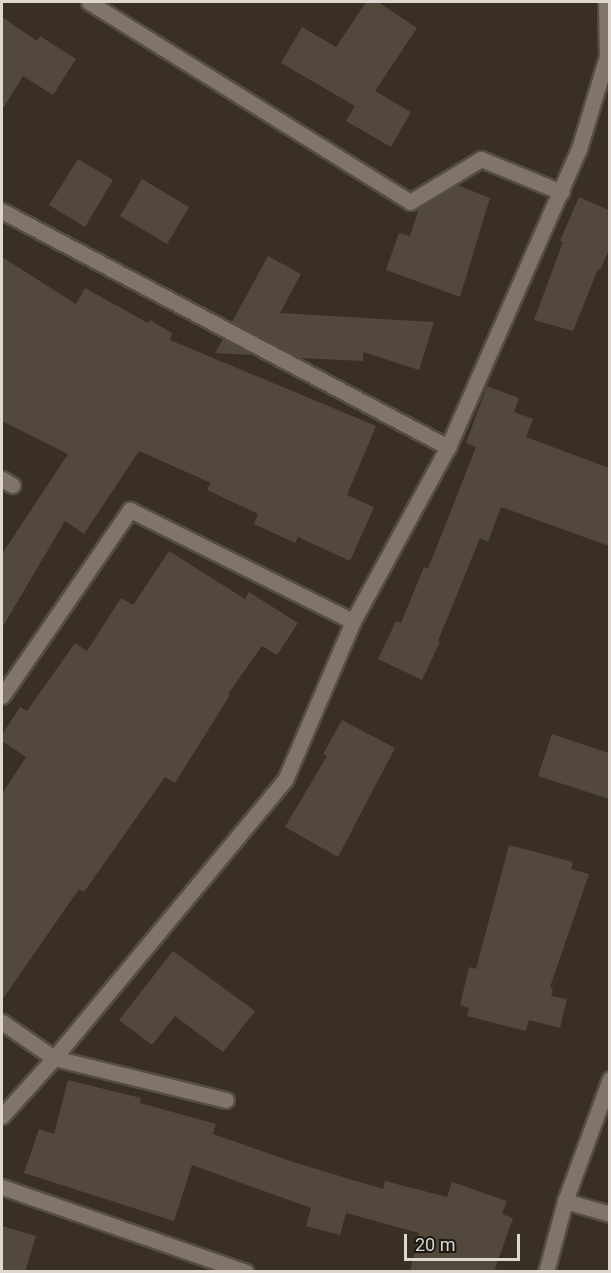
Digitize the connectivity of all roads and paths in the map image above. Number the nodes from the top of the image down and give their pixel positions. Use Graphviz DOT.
graph roads {
  1 [pos="89,2"];
  2 [pos="606,2"];
  3 [pos="561,192"];
  4 [pos="2,211"];
  5 [pos="448,447"];
  6 [pos="353,621"];
  7 [pos="2,696"];
  8 [pos="2,1022"];
  9 [pos="54,1058"];
  10 [pos="609,1079"];
  11 [pos="226,1100"];
  12 [pos="2,1116"];
  13 [pos="2,1187"];
  14 [pos="565,1201"];
  15 [pos="609,1214"];
  16 [pos="246,1272"];
  17 [pos="546,1272"];
  1 -- 3 [label="street"];
  2 -- 3 [label="street"];
  3 -- 5 [label="street"];
  4 -- 5 [label="street"];
  5 -- 6 [label="street"];
  6 -- 7 [label="street"];
  6 -- 9 [label="street"];
  8 -- 9 [label="street"];
  9 -- 11 [label="street"];
  9 -- 12 [label="street"];
  10 -- 14 [label="street"];
  13 -- 16 [label="street"];
  14 -- 15 [label="street"];
  14 -- 17 [label="street"];
}
